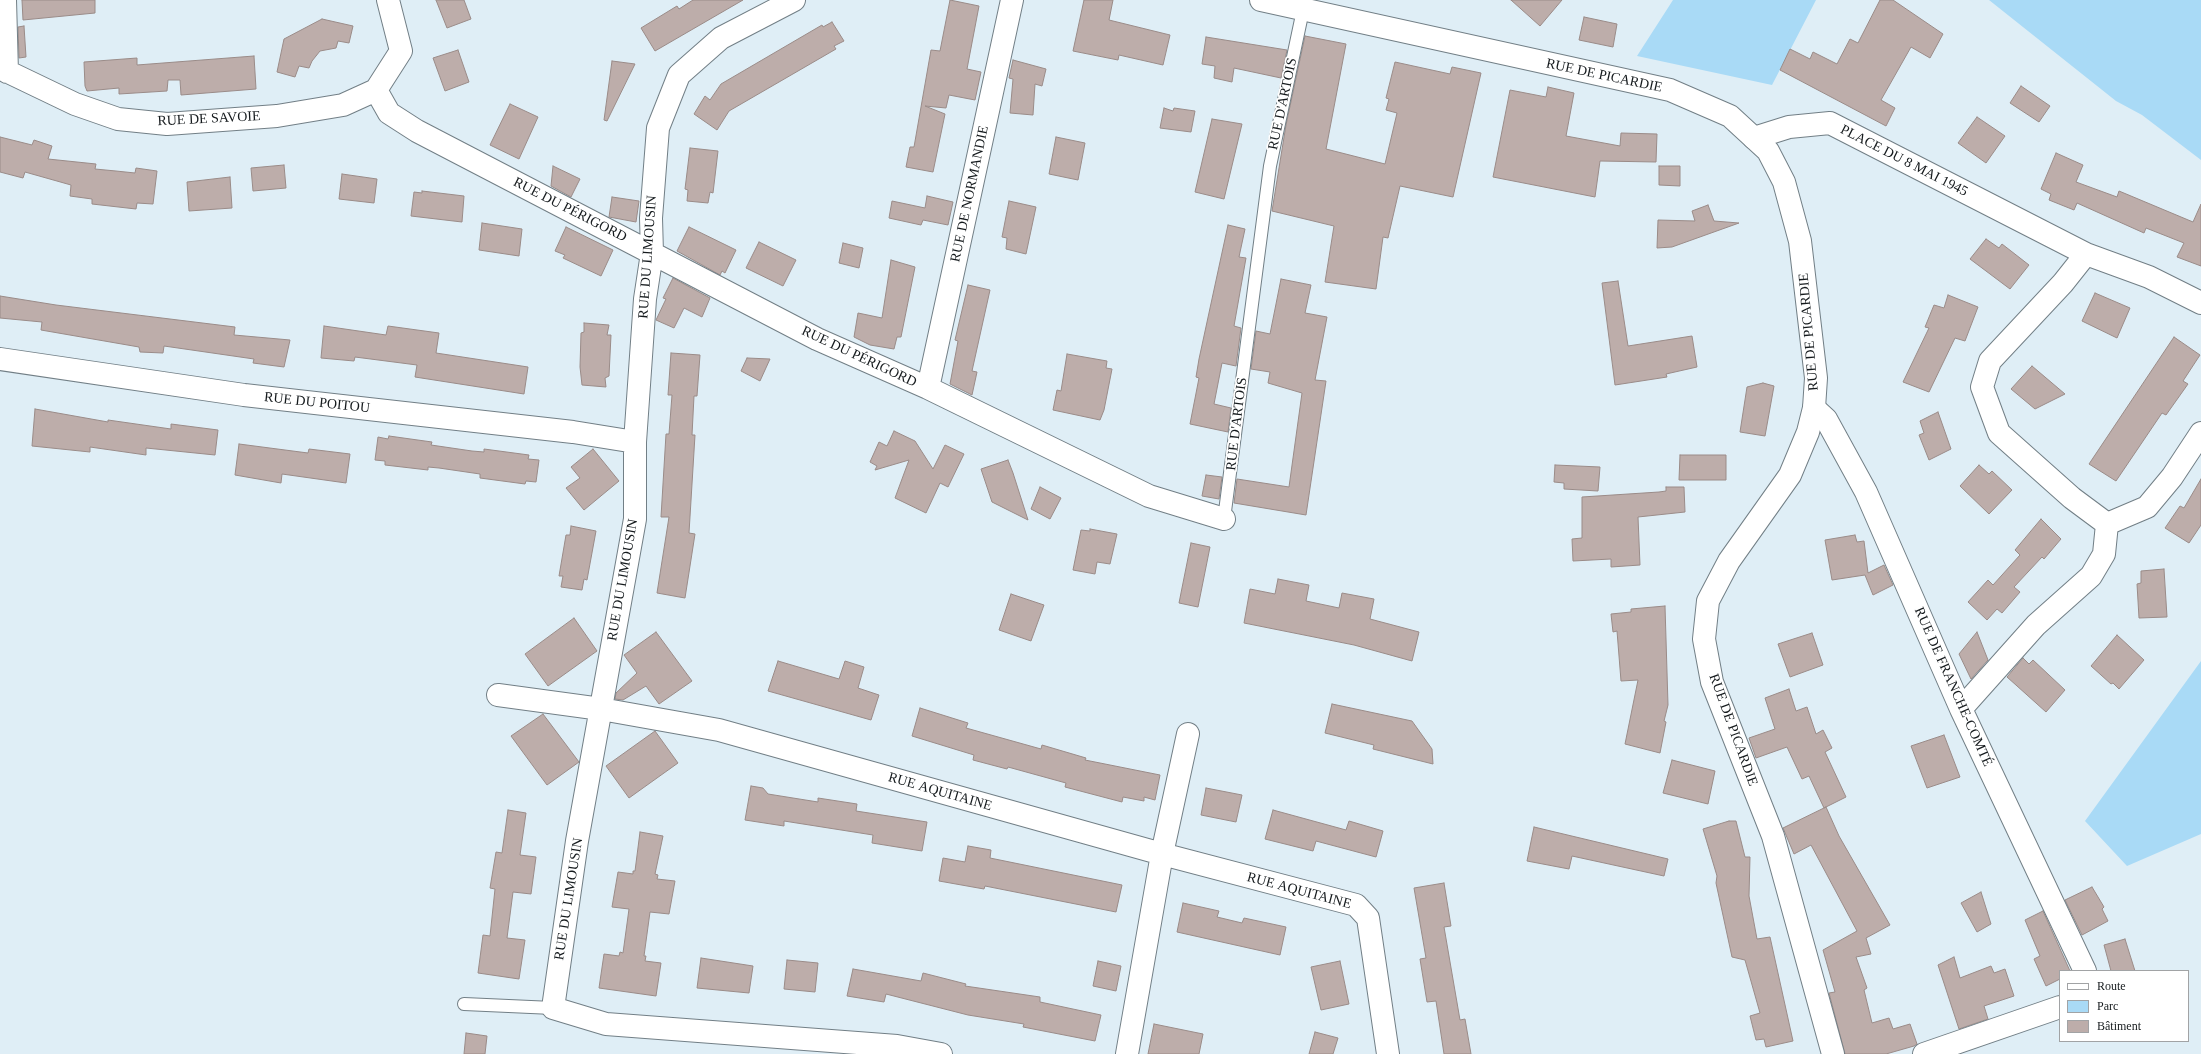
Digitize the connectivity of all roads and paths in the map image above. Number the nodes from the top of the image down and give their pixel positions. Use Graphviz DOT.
graph roads {
  1 [pos="5,0"];
  2 [pos="388,0"];
  3 [pos="794,0"];
  4 [pos="1012,0"];
  5 [pos="1261,0"];
  6 [pos="1303,10"];
  7 [pos="4,70"];
  8 [pos="376,90"];
  9 [pos="1754,138"];
  10 [pos="652,252"];
  11 [pos="2086,254"];
  12 [pos="2201,304"];
  13 [pos="0,360"];
  14 [pos="928,388"];
  15 [pos="1814,408"];
  16 [pos="2201,433"];
  17 [pos="635,442"];
  18 [pos="1224,519"];
  19 [pos="2107,524"];
  20 [pos="498,695"];
  21 [pos="600,709"];
  22 [pos="1961,709"];
  23 [pos="1188,734"];
  24 [pos="1162,854"];
  25 [pos="2085,970"];
  26 [pos="464,1004"];
  27 [pos="553,1008"];
  28 [pos="2059,1008"];
  29 [pos="941,1054"];
  30 [pos="1127,1054"];
  31 [pos="1388,1054"];
  32 [pos="1833,1054"];
  33 [pos="1924,1054"];
  1 -- 7 [label="street"];
  2 -- 8 [label="street"];
  3 -- 10 [label="street, RUE DU LIMOUSIN"];
  4 -- 14 [label="street, RUE DE NORMANDIE"];
  5 -- 6 [label="street, RUE DE PICARDIE"];
  6 -- 9 [label="street, RUE DE PICARDIE"];
  6 -- 18 [label="lane, RUE D'ARTOIS"];
  7 -- 8 [label="street, RUE DE SAVOIE"];
  8 -- 10 [label="street, RUE DU PÉRIGORD"];
  9 -- 11 [label="street, PLACE DU 8 MAI 1945"];
  9 -- 15 [label="street, RUE DE PICARDIE"];
  10 -- 14 [label="street, RUE DU PÉRIGORD"];
  10 -- 17 [label="street, RUE DU LIMOUSIN"];
  11 -- 12 [label="street, PLACE DU 8 MAI 1945"];
  11 -- 19 [label="street"];
  13 -- 17 [label="street, RUE DU POITOU"];
  14 -- 18 [label="street, RUE D'ARTOIS"];
  15 -- 22 [label="street, RUE DE FRANCHE-COMTÉ"];
  15 -- 32 [label="street, RUE DE PICARDIE"];
  16 -- 19 [label="street"];
  17 -- 21 [label="street, RUE DU LIMOUSIN"];
  19 -- 22 [label="street"];
  20 -- 21 [label="street, RUE AQUITAINE"];
  21 -- 24 [label="street, RUE AQUITAINE"];
  21 -- 27 [label="street, RUE DU LIMOUSIN"];
  22 -- 25 [label="street, RUE DE FRANCHE-COMTÉ"];
  23 -- 24 [label="street"];
  24 -- 30 [label="street"];
  24 -- 31 [label="street, RUE AQUITAINE"];
  26 -- 27 [label="lane"];
  27 -- 29 [label="street"];
  28 -- 33 [label="street"];
}
